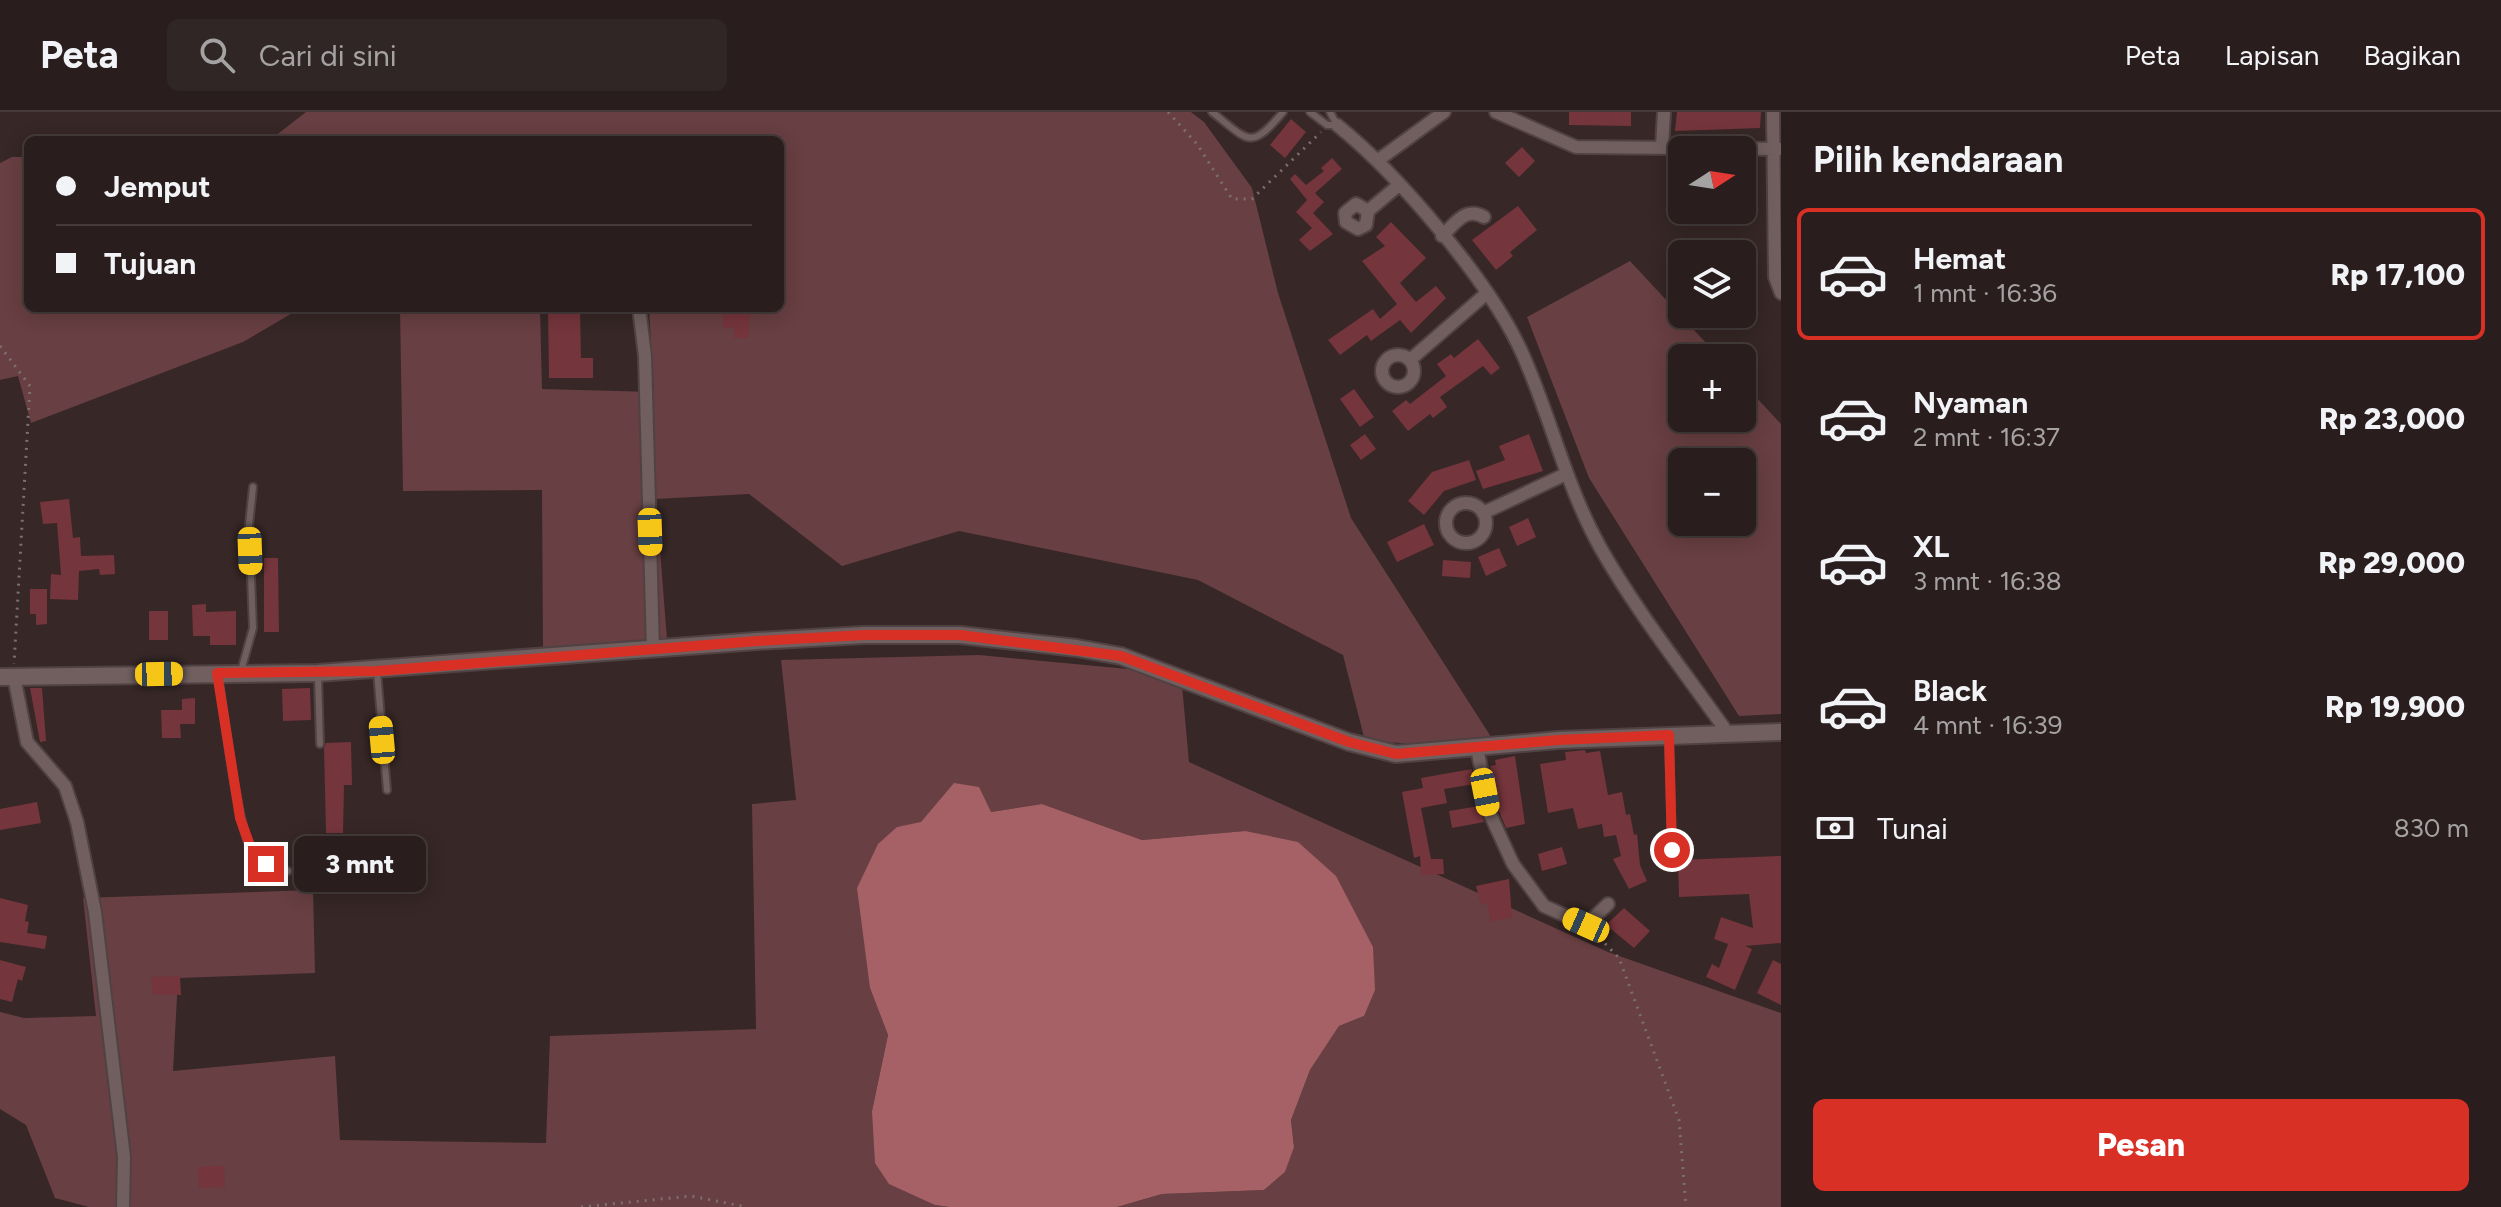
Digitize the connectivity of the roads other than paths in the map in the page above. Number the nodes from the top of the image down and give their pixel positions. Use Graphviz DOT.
graph roads {
  1 [pos="1212,112"];
  2 [pos="1283,112"];
  3 [pos="1310,112"];
  4 [pos="1330,112"];
  5 [pos="1444,112"];
  6 [pos="1496,112"];
  7 [pos="1664,112"];
  8 [pos="1773,112"];
  9 [pos="1332,125"];
  10 [pos="1662,148"];
  11 [pos="1777,149"];
  12 [pos="1377,161"];
  13 [pos="1399,185"];
  14 [pos="1368,211"];
  15 [pos="1484,217"];
  16 [pos="1442,236"];
  17 [pos="1487,293"];
  18 [pos="1781,293"];
  19 [pos="640,312"];
  20 [pos="1410,360"];
  21 [pos="1566,474"];
  22 [pos="253,487"];
  23 [pos="1483,513"];
  24 [pos="653,650"];
  25 [pos="241,671"];
  26 [pos="377,671"];
  27 [pos="217,673"];
  28 [pos="318,673"];
  29 [pos="7,677"];
  30 [pos="1727,732"];
  31 [pos="1781,732"];
  32 [pos="1669,735"];
  33 [pos="320,744"];
  34 [pos="1477,748"];
  35 [pos="387,790"];
  36 [pos="1672,850"];
  37 [pos="288,871"];
  38 [pos="1608,904"];
  39 [pos="123,1207"];
  1 -- 2 [label="lane"];
  3 -- 9 [label="lane"];
  4 -- 9 [label="lane"];
  5 -- 12 [label="street"];
  6 -- 10 [label="street"];
  7 -- 10 [label="street"];
  8 -- 11 [label="street"];
  9 -- 12 [label="street"];
  10 -- 11 [label="street"];
  11 -- 18 [label="street"];
  12 -- 13 [label="street"];
  13 -- 14 [label="street"];
  13 -- 16 [label="street"];
  15 -- 16 [label="street"];
  16 -- 17 [label="street"];
  17 -- 20 [label="street"];
  17 -- 21 [label="street"];
  19 -- 24 [label="street"];
  21 -- 23 [label="street"];
  21 -- 30 [label="street"];
  22 -- 25 [label="lane"];
  24 -- 26 [label="main road"];
  24 -- 34 [label="main road"];
  25 -- 27 [label="main road"];
  25 -- 28 [label="main road"];
  26 -- 28 [label="main road"];
  26 -- 35 [label="lane"];
  27 -- 29 [label="main road"];
  27 -- 37 [label="lane"];
  28 -- 33 [label="lane"];
  29 -- 39 [label="street"];
  30 -- 31 [label="main road"];
  30 -- 32 [label="main road"];
  32 -- 34 [label="main road"];
  32 -- 36 [label="lane"];
  34 -- 38 [label="street"];
}
